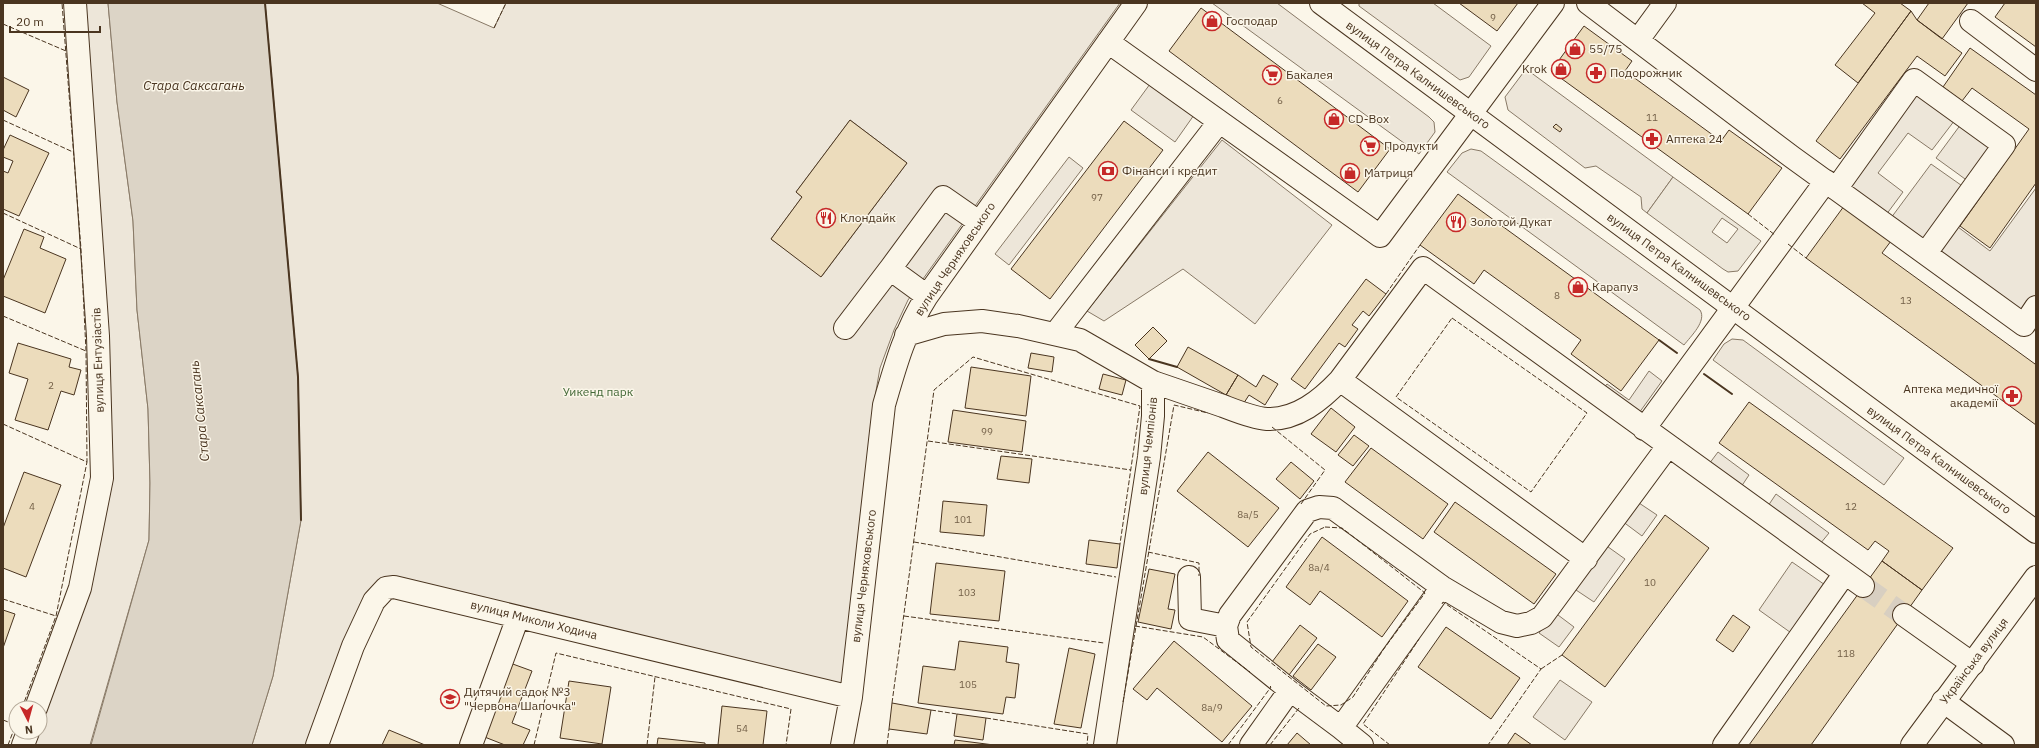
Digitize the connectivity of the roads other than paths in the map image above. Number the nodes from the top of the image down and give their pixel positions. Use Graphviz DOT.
graph roads {
  1 [pos="75,3"];
  2 [pos="1136,3"];
  3 [pos="1322,3"];
  4 [pos="1553,3"];
  5 [pos="1588,3"];
  6 [pos="1665,3"];
  7 [pos="1971,21"];
  8 [pos="1638,40"];
  9 [pos="1108,42"];
  10 [pos="2036,70"];
  11 [pos="1470,113"];
  12 [pos="1219,122"];
  13 [pos="1831,185"];
  14 [pos="979,222"];
  15 [pos="1926,254"];
  16 [pos="890,269"];
  17 [pos="927,296"];
  18 [pos="1733,307"];
  19 [pos="2036,308"];
  20 [pos="845,328"];
  21 [pos="1055,334"];
  22 [pos="906,335"];
  23 [pos="1340,380"];
  24 [pos="1153,382"];
  25 [pos="1644,429"];
  26 [pos="1668,446"];
  27 [pos="2036,532"];
  28 [pos="1586,559"];
  29 [pos="1845,573"];
  30 [pos="1189,577"];
  31 [pos="2036,577"];
  32 [pos="1863,586"];
  33 [pos="1442,588"];
  34 [pos="1904,615"];
  35 [pos="518,617"];
  36 [pos="1226,626"];
  37 [pos="1973,664"];
  38 [pos="1290,690"];
  39 [pos="850,697"];
  40 [pos="39,700"];
  41 [pos="1943,702"];
  42 [pos="1340,728"];
  43 [pos="317,745"];
  44 [pos="471,745"];
  45 [pos="842,745"];
  46 [pos="1105,745"];
  47 [pos="1251,745"];
  48 [pos="1362,745"];
  49 [pos="1724,745"];
  50 [pos="1912,745"];
  51 [pos="2003,745"];
  1 -- 40 [label="street, вулиця Ентузіастів"];
  2 -- 9 [label="street, вулиця Черняховського"];
  3 -- 11 [label="street, вулиця Петра Калнишевського"];
  4 -- 11 [label="street"];
  5 -- 8 [label="street"];
  6 -- 8 [label="street"];
  7 -- 10 [label="street"];
  8 -- 13 [label="street"];
  9 -- 12 [label="street"];
  9 -- 14 [label="street, вулиця Черняховського"];
  11 -- 12 [label="street"];
  11 -- 18 [label="street, вулиця Петра Калнишевського"];
  12 -- 21 [label="street"];
  13 -- 15 [label="street"];
  13 -- 15 [label="street"];
  13 -- 18 [label="street"];
  14 -- 16 [label="street"];
  14 -- 17 [label="street, вулиця Черняховського"];
  15 -- 19 [label="street"];
  16 -- 17 [label="street"];
  16 -- 20 [label="street"];
  17 -- 22 [label="street, вулиця Черняховського"];
  18 -- 25 [label="street"];
  18 -- 27 [label="street, вулиця Петра Калнишевського"];
  21 -- 22 [label="street, вулиця Чемпіонів"];
  21 -- 24 [label="street, вулиця Чемпіонів"];
  22 -- 39 [label="street, вулиця Черняховського"];
  23 -- 24 [label="street"];
  23 -- 25 [label="street"];
  23 -- 28 [label="street"];
  24 -- 46 [label="street, вулиця Чемпіонів"];
  25 -- 26 [label="street"];
  26 -- 28 [label="street"];
  26 -- 29 [label="street"];
  28 -- 33 [label="street"];
  29 -- 32 [label="street"];
  29 -- 49 [label="street"];
  30 -- 36 [label="street"];
  31 -- 37 [label="street, Українська вулиця"];
  33 -- 36 [label="street"];
  33 -- 42 [label="street"];
  34 -- 37 [label="street"];
  35 -- 39 [label="street, вулиця Миколи Ходича"];
  35 -- 43 [label="street, вулиця Миколи Ходича"];
  35 -- 44 [label="street"];
  36 -- 38 [label="street"];
  37 -- 41 [label="street, Українська вулиця"];
  38 -- 42 [label="street"];
  38 -- 47 [label="street"];
  39 -- 45 [label="street, вулиця Черняховського"];
  41 -- 50 [label="street, Українська вулиця"];
  41 -- 51 [label="street"];
  42 -- 48 [label="street"];
}
